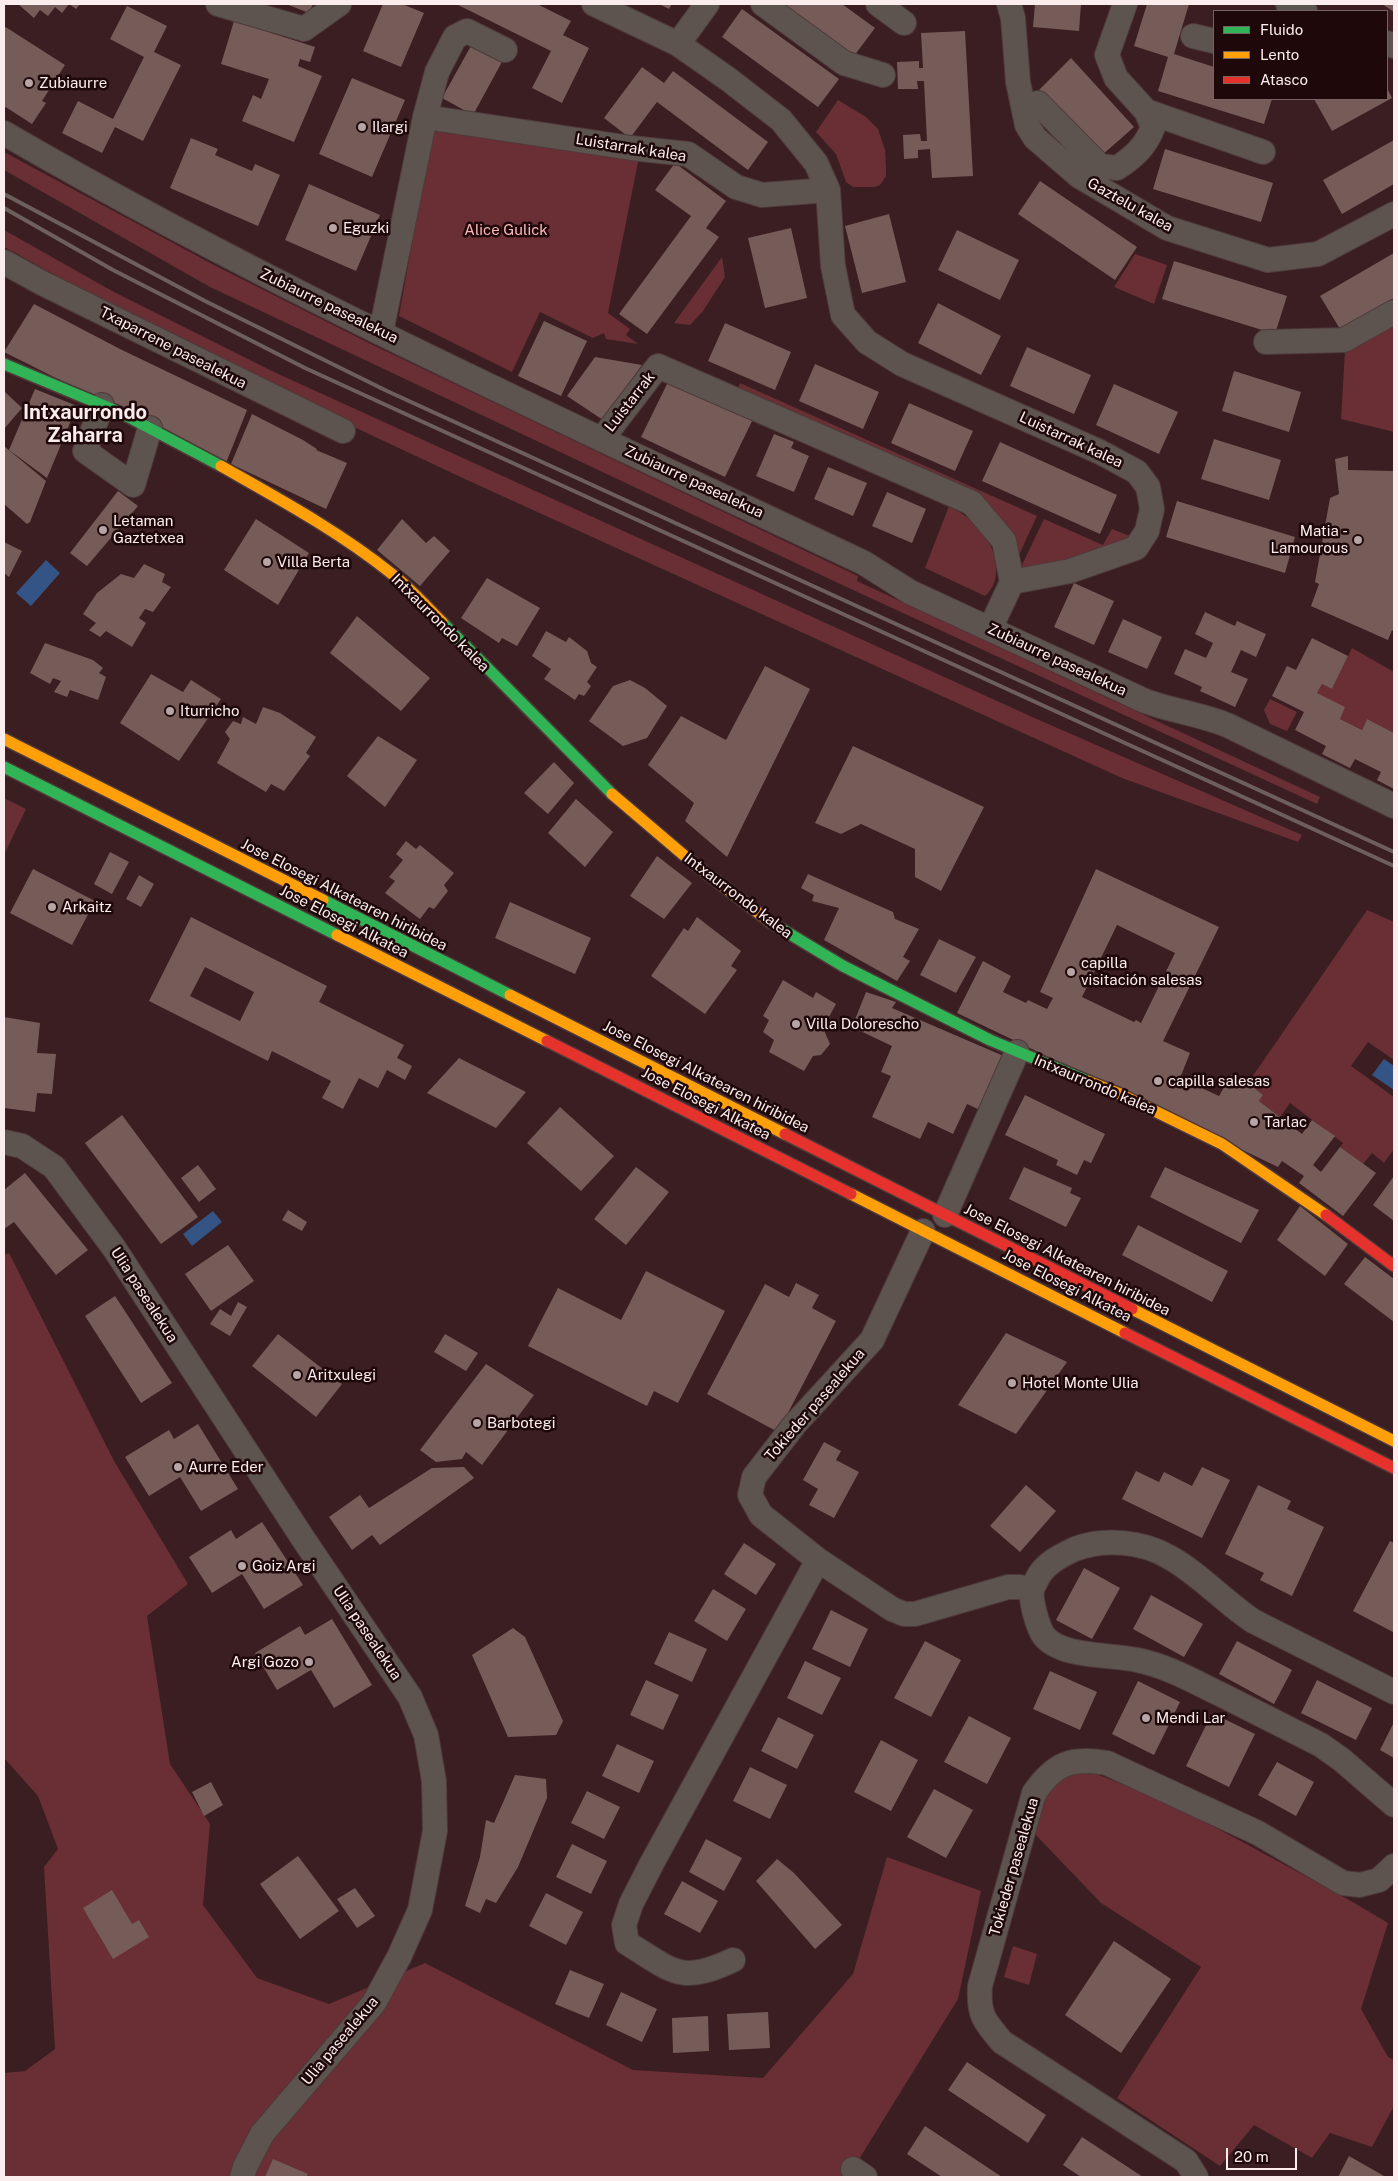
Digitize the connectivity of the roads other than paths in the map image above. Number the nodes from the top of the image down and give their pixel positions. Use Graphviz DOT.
graph roads {
  1 [pos="218,4"];
  2 [pos="339,4"];
  3 [pos="594,4"];
  4 [pos="707,4"];
  5 [pos="763,4"];
  6 [pos="878,4"];
  7 [pos="1009,4"];
  8 [pos="1125,4"];
  9 [pos="904,23"];
  10 [pos="678,44"];
  11 [pos="505,50"];
  12 [pos="883,75"];
  13 [pos="1038,103"];
  14 [pos="1146,111"];
  15 [pos="425,117"];
  16 [pos="4,133"];
  17 [pos="1263,152"];
  18 [pos="828,190"];
  19 [pos="1394,214"];
  20 [pos="4,262"];
  21 [pos="1394,312"];
  22 [pos="381,332"];
  23 [pos="1266,342"];
  24 [pos="4,364"];
  25 [pos="102,405"];
  26 [pos="150,428"];
  27 [pos="343,431"];
  28 [pos="602,439"];
  29 [pos="1012,582"];
  30 [pos="990,629"];
  31 [pos="4,739"];
  32 [pos="4,767"];
  33 [pos="1394,806"];
  34 [pos="1017,1052"];
  35 [pos="4,1142"];
  36 [pos="944,1214"];
  37 [pos="923,1231"];
  38 [pos="1394,1266"];
  39 [pos="1394,1441"];
  40 [pos="1394,1468"];
  41 [pos="818,1560"];
  42 [pos="1032,1590"];
  43 [pos="1394,1692"];
  44 [pos="1394,1805"];
  45 [pos="1394,1866"];
  46 [pos="733,1960"];
  47 [pos="242,2177"];
  48 [pos="1196,2177"];
  1 -- 2 [label="street"];
  3 -- 10 [label="street, Luistarrak kalea"];
  4 -- 10 [label="street"];
  5 -- 12 [label="street"];
  6 -- 9 [label="street"];
  7 -- 19 [label="street, Gaztelu kalea"];
  8 -- 14 [label="street"];
  10 -- 18 [label="street, Luistarrak kalea"];
  11 -- 15 [label="street"];
  13 -- 14 [label="street"];
  14 -- 17 [label="street"];
  15 -- 18 [label="street, Luistarrak kalea"];
  15 -- 22 [label="street"];
  16 -- 22 [label="street, Zubiaurre pasealekua"];
  18 -- 29 [label="street, Luistarrak kalea"];
  20 -- 27 [label="street, Txaparrene pasealekua"];
  21 -- 23 [label="street"];
  22 -- 28 [label="street, Zubiaurre pasealekua"];
  24 -- 25 [label="main road, Intxaurrondo kalea"];
  25 -- 26 [label="main road, Intxaurrondo kalea"];
  25 -- 26 [label="street"];
  26 -- 34 [label="main road, Intxaurrondo kalea"];
  28 -- 29 [label="street, Luistarrak"];
  28 -- 30 [label="street, Zubiaurre pasealekua"];
  29 -- 30 [label="street"];
  30 -- 33 [label="street, Zubiaurre pasealekua"];
  31 -- 36 [label="main road, Jose Elosegi Alkatearen hiribidea"];
  32 -- 37 [label="main road, Jose Elosegi Alkatea"];
  34 -- 36 [label="street"];
  34 -- 38 [label="main road, Intxaurrondo kalea"];
  35 -- 47 [label="street, Ulia pasealekua"];
  36 -- 39 [label="main road, Jose Elosegi Alkatearen hiribidea"];
  37 -- 40 [label="main road, Jose Elosegi Alkatea"];
  37 -- 41 [label="street, Tokieder pasealekua"];
  41 -- 42 [label="street, Tokieder pasealekua"];
  41 -- 46 [label="street"];
  42 -- 43 [label="street"];
  42 -- 44 [label="street"];
  45 -- 48 [label="street, Tokieder pasealekua"];
}
